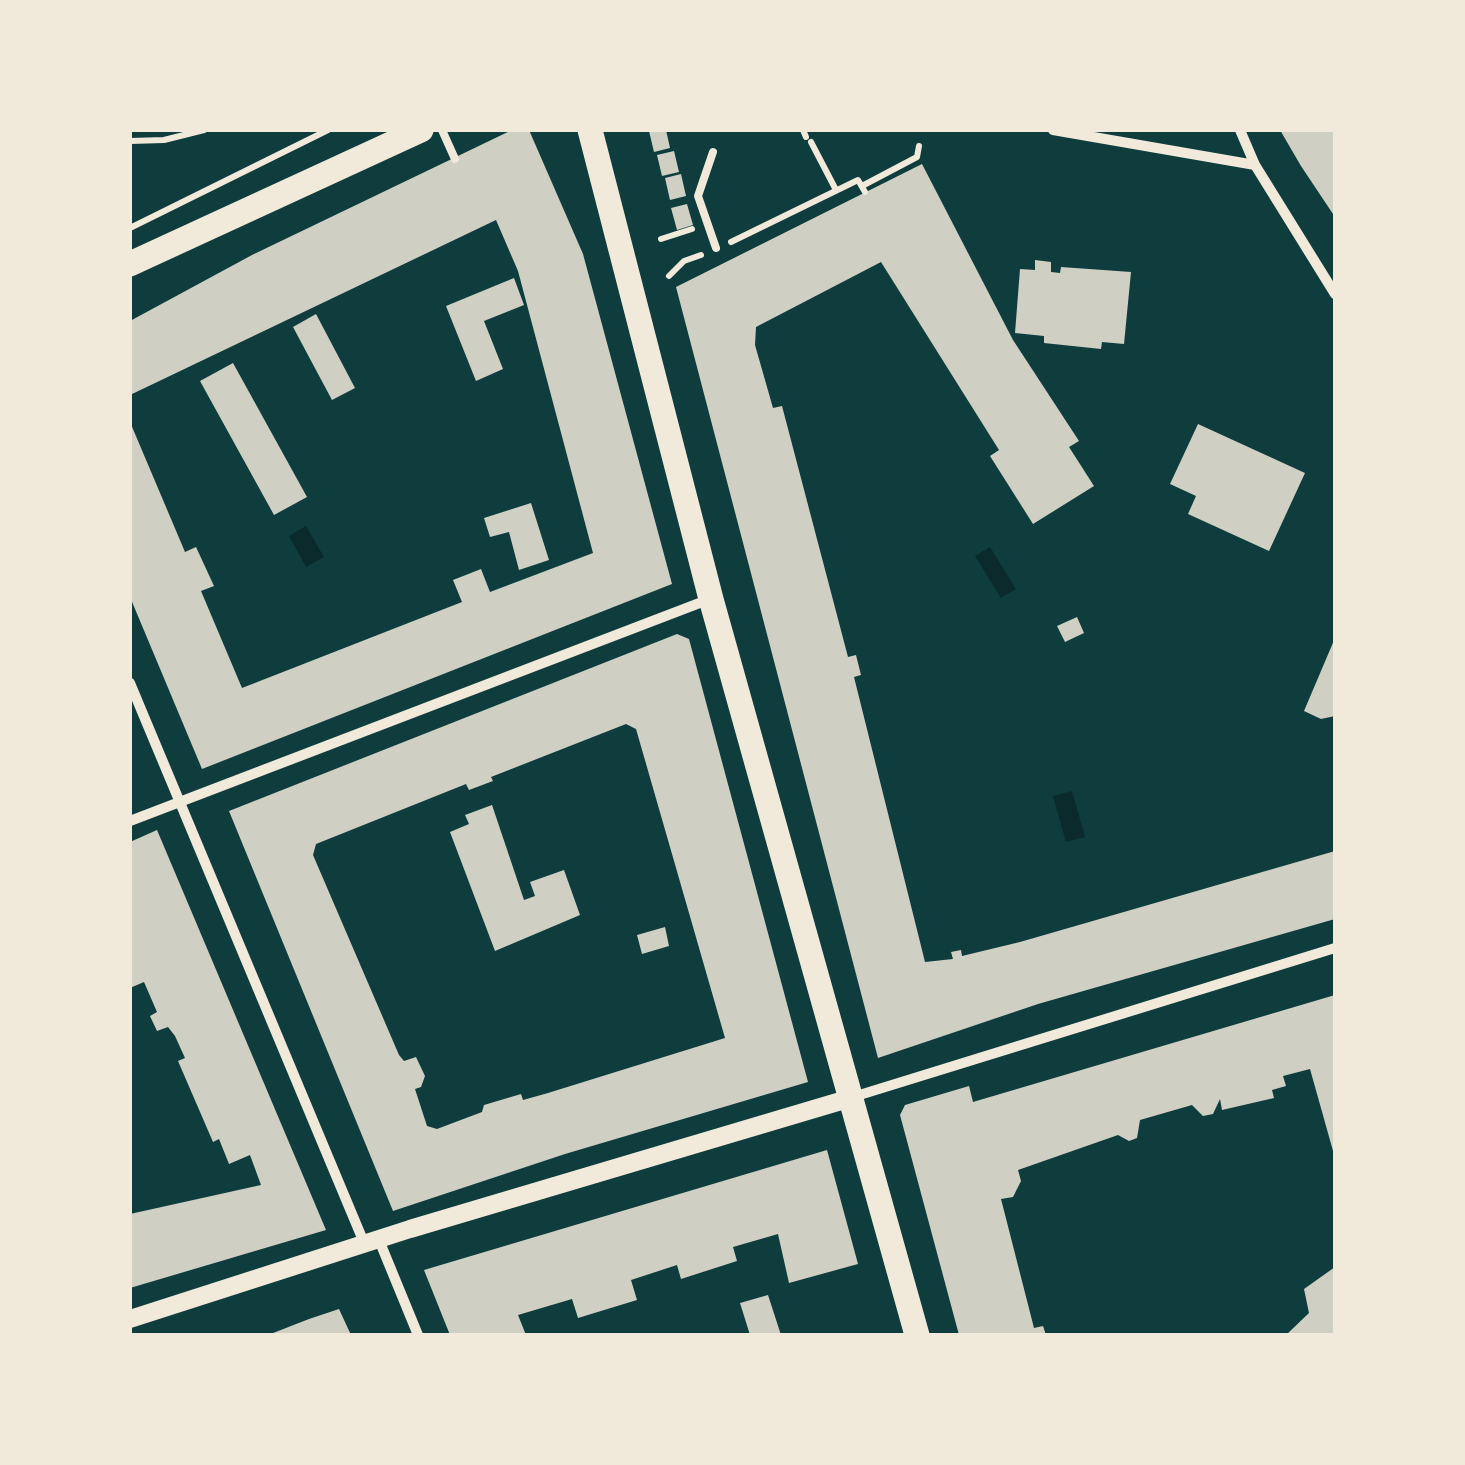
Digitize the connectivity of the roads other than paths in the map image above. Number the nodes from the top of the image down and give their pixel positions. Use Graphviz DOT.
graph roads {
  1 [pos="421,130"];
  2 [pos="442,130"];
  3 [pos="590,130"];
  4 [pos="1053,130"];
  5 [pos="1240,130"];
  6 [pos="713,152"];
  7 [pos="455,158"];
  8 [pos="1255,165"];
  9 [pos="716,248"];
  10 [pos="130,264"];
  11 [pos="1335,294"];
  12 [pos="711,598"];
  13 [pos="130,683"];
  14 [pos="179,802"];
  15 [pos="130,821"];
  16 [pos="1335,948"];
  17 [pos="851,1098"];
  18 [pos="372,1242"];
  19 [pos="130,1319"];
  20 [pos="418,1335"];
  21 [pos="917,1335"];
  1 -- 10 [label="main road"];
  2 -- 7 [label="lane"];
  3 -- 12 [label="main road"];
  4 -- 8 [label="street"];
  5 -- 8 [label="street"];
  6 -- 9 [label="lane"];
  8 -- 11 [label="street"];
  12 -- 14 [label="street"];
  12 -- 17 [label="main road"];
  13 -- 14 [label="street"];
  14 -- 15 [label="street"];
  14 -- 18 [label="street"];
  16 -- 17 [label="street"];
  17 -- 18 [label="street"];
  17 -- 21 [label="main road"];
  18 -- 19 [label="street"];
  18 -- 20 [label="street"];
}
